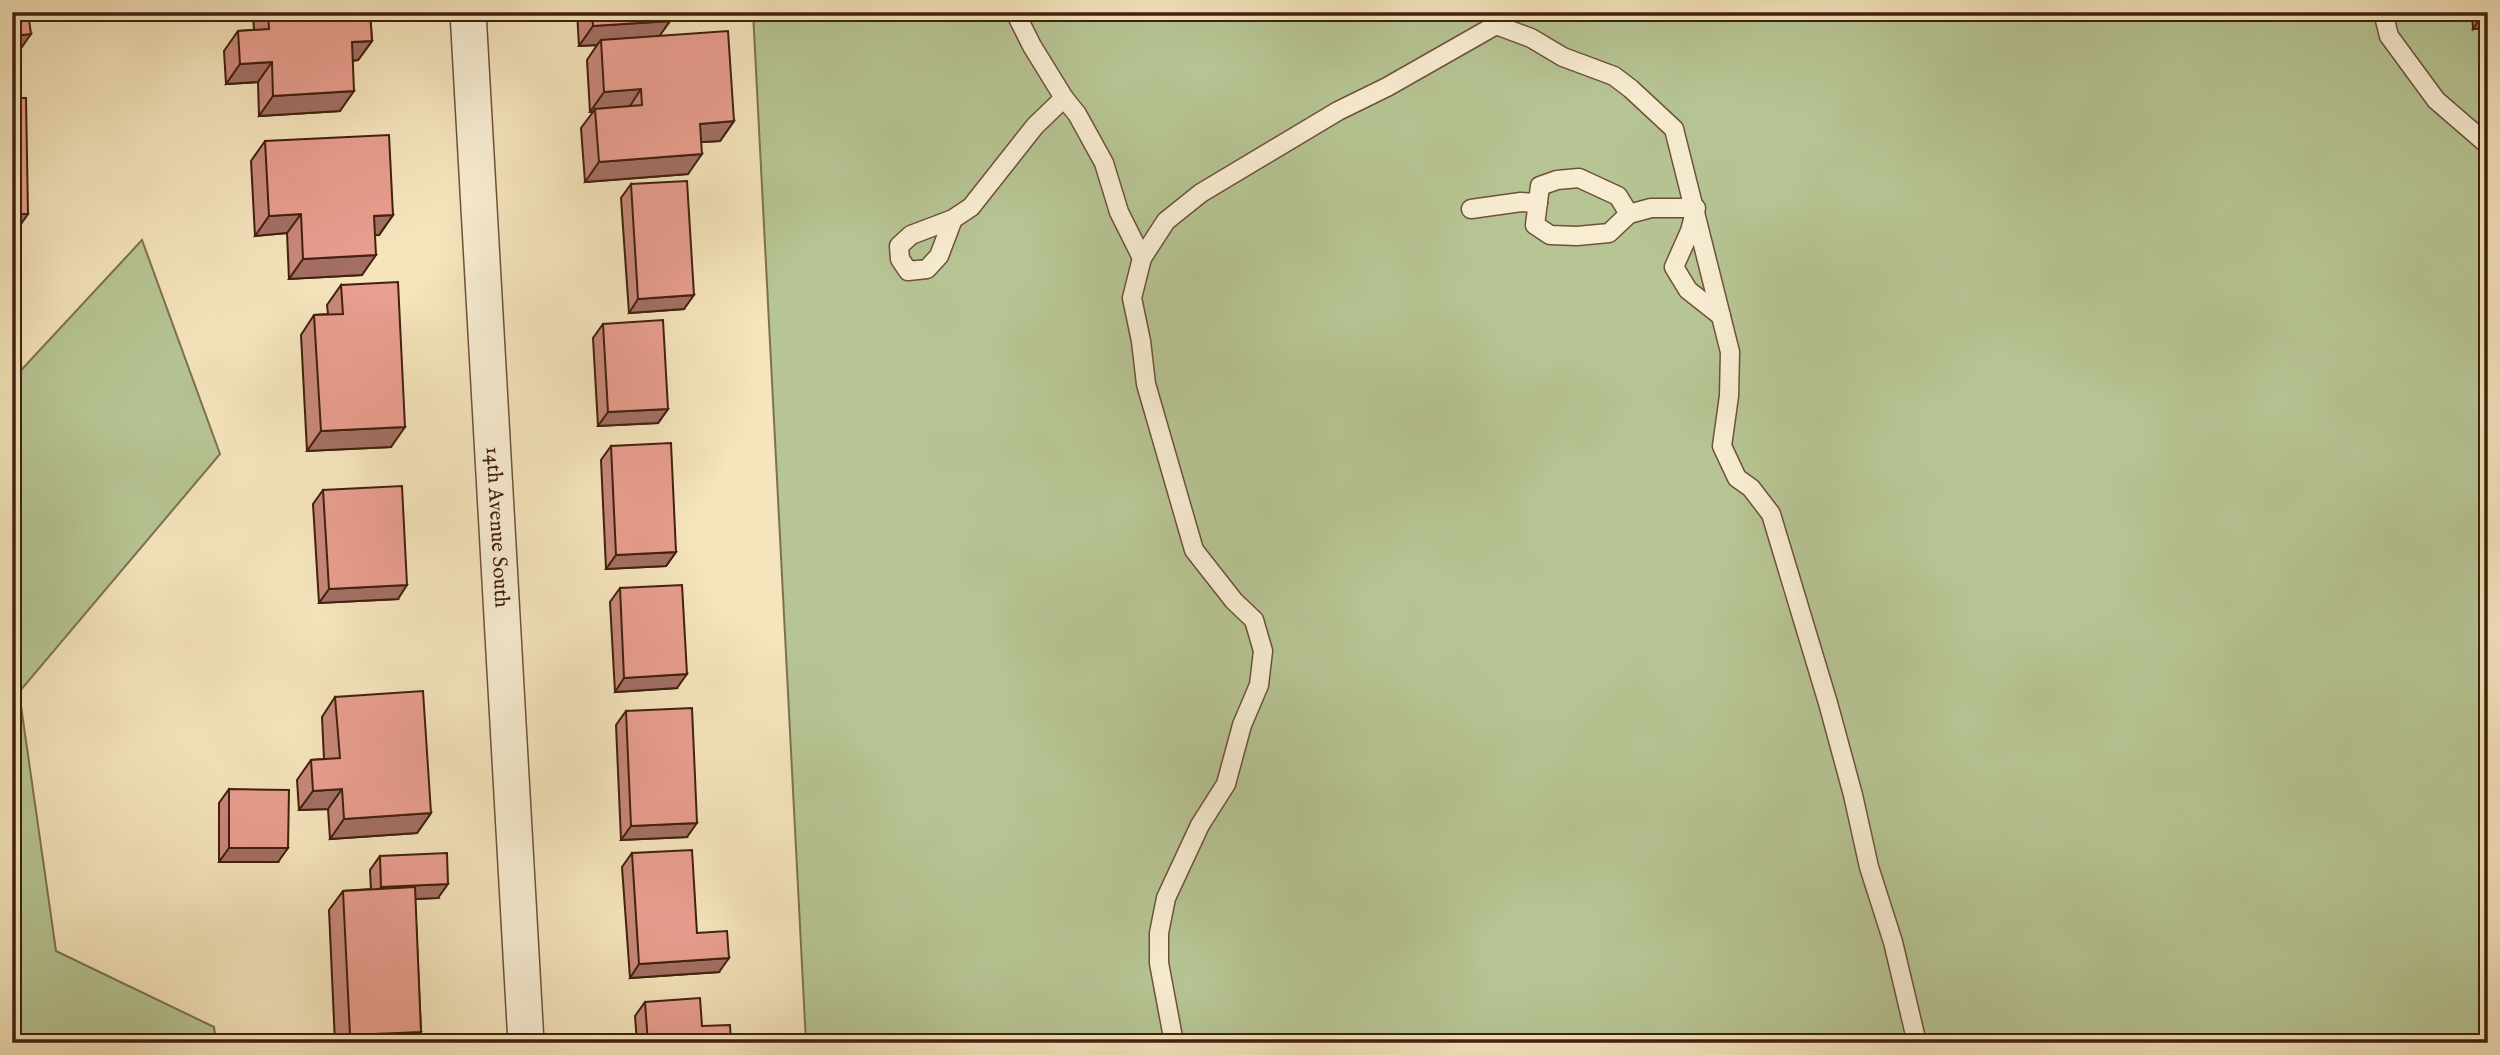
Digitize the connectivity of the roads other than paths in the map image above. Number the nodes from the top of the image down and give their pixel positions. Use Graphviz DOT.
graph roads {
  1 [pos="468,12"];
  2 [pos="1015,12"];
  3 [pos="2383,12"];
  4 [pos="1064,98"];
  5 [pos="2488,145"];
  6 [pos="1538,203"];
  7 [pos="1696,208"];
  8 [pos="1471,209"];
  9 [pos="1629,214"];
  10 [pos="953,219"];
  11 [pos="1142,258"];
  12 [pos="1721,316"];
  13 [pos="526,1043"];
  14 [pos="1174,1043"];
  15 [pos="1917,1043"];
  1 -- 13 [label="street, 14th Avenue South"];
  2 -- 4 [label="lane"];
  3 -- 5 [label="lane"];
  4 -- 10 [label="lane"];
  4 -- 11 [label="lane"];
  6 -- 8 [label="lane"];
  6 -- 9 [label="lane"];
  6 -- 9 [label="lane"];
  7 -- 9 [label="lane"];
  7 -- 11 [label="lane"];
  7 -- 12 [label="lane"];
  7 -- 12 [label="lane"];
  11 -- 14 [label="lane"];
  12 -- 15 [label="lane"];
}
